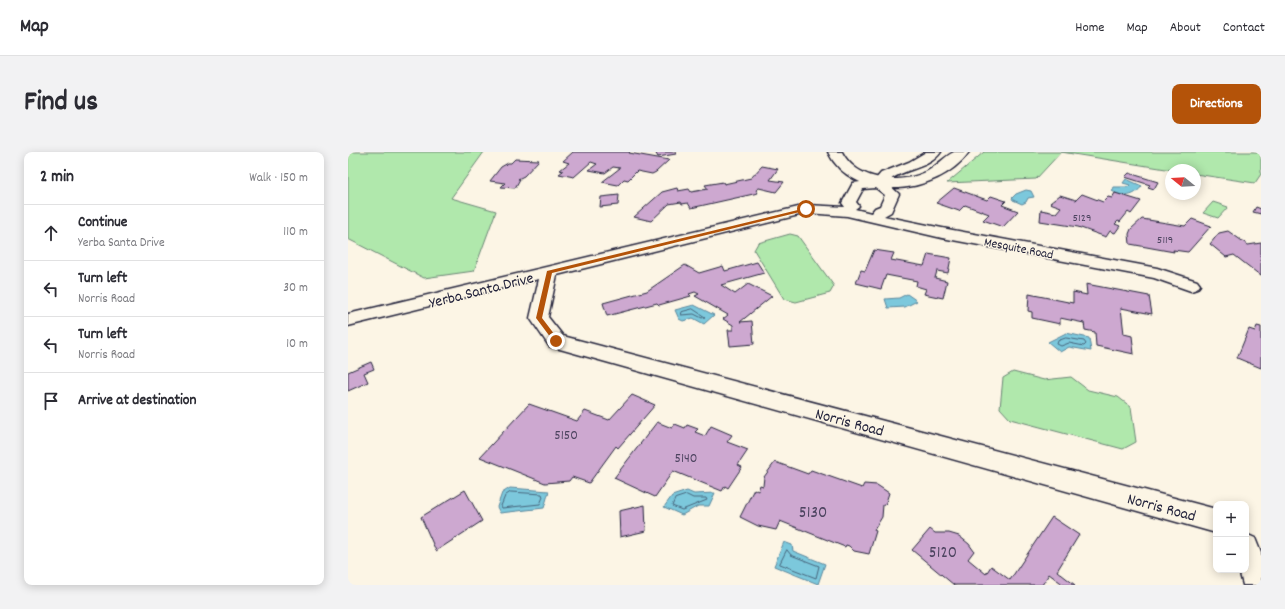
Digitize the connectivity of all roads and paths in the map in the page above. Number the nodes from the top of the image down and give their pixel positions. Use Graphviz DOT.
graph roads {
  1 [pos="835,152"];
  2 [pos="935,152"];
  3 [pos="962,152"];
  4 [pos="877,186"];
  5 [pos="849,209"];
  6 [pos="877,215"];
  7 [pos="549,272"];
  8 [pos="1191,284"];
  9 [pos="348,320"];
  10 [pos="1213,520"];
  11 [pos="1249,557"];
  12 [pos="1257,585"];
  1 -- 4 [label="street"];
  2 -- 4 [label="street"];
  3 -- 4 [label="street"];
  4 -- 5 [label="street"];
  4 -- 6 [label="street"];
  5 -- 6 [label="street, Mesquite Road"];
  5 -- 7 [label="street, Yerba Santa Drive"];
  6 -- 8 [label="street, Mesquite Road"];
  7 -- 9 [label="street, Yerba Santa Drive"];
  7 -- 10 [label="street, Norris Road"];
  11 -- 12 [label="street"];
}
